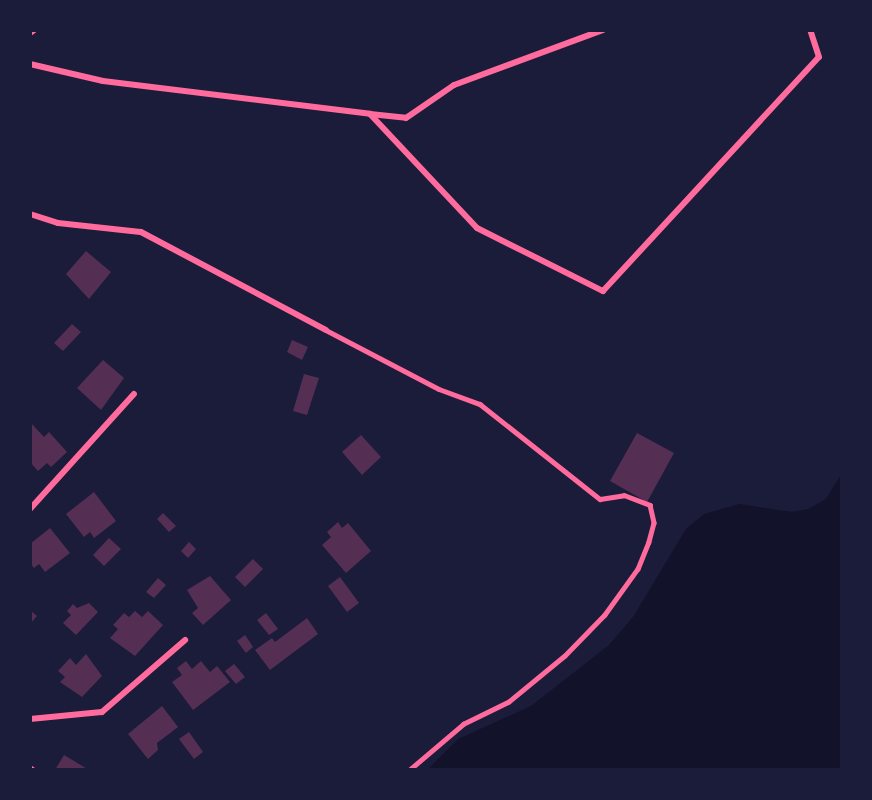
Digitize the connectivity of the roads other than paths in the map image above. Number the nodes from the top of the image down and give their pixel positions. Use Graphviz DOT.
graph roads {
  1 [pos="34,30"];
  2 [pos="603,30"];
  3 [pos="810,30"];
  4 [pos="30,33"];
  5 [pos="30,64"];
  6 [pos="370,114"];
  7 [pos="30,214"];
  8 [pos="327,330"];
  9 [pos="134,394"];
  10 [pos="30,509"];
  11 [pos="185,640"];
  12 [pos="30,719"];
  13 [pos="30,767"];
  14 [pos="34,770"];
  15 [pos="410,770"];
  1 -- 4 [label="street"];
  2 -- 6 [label="street"];
  3 -- 6 [label="street"];
  5 -- 6 [label="street"];
  7 -- 8 [label="street"];
  8 -- 15 [label="lane"];
  9 -- 10 [label="street"];
  11 -- 12 [label="street"];
  13 -- 14 [label="lane"];
}
